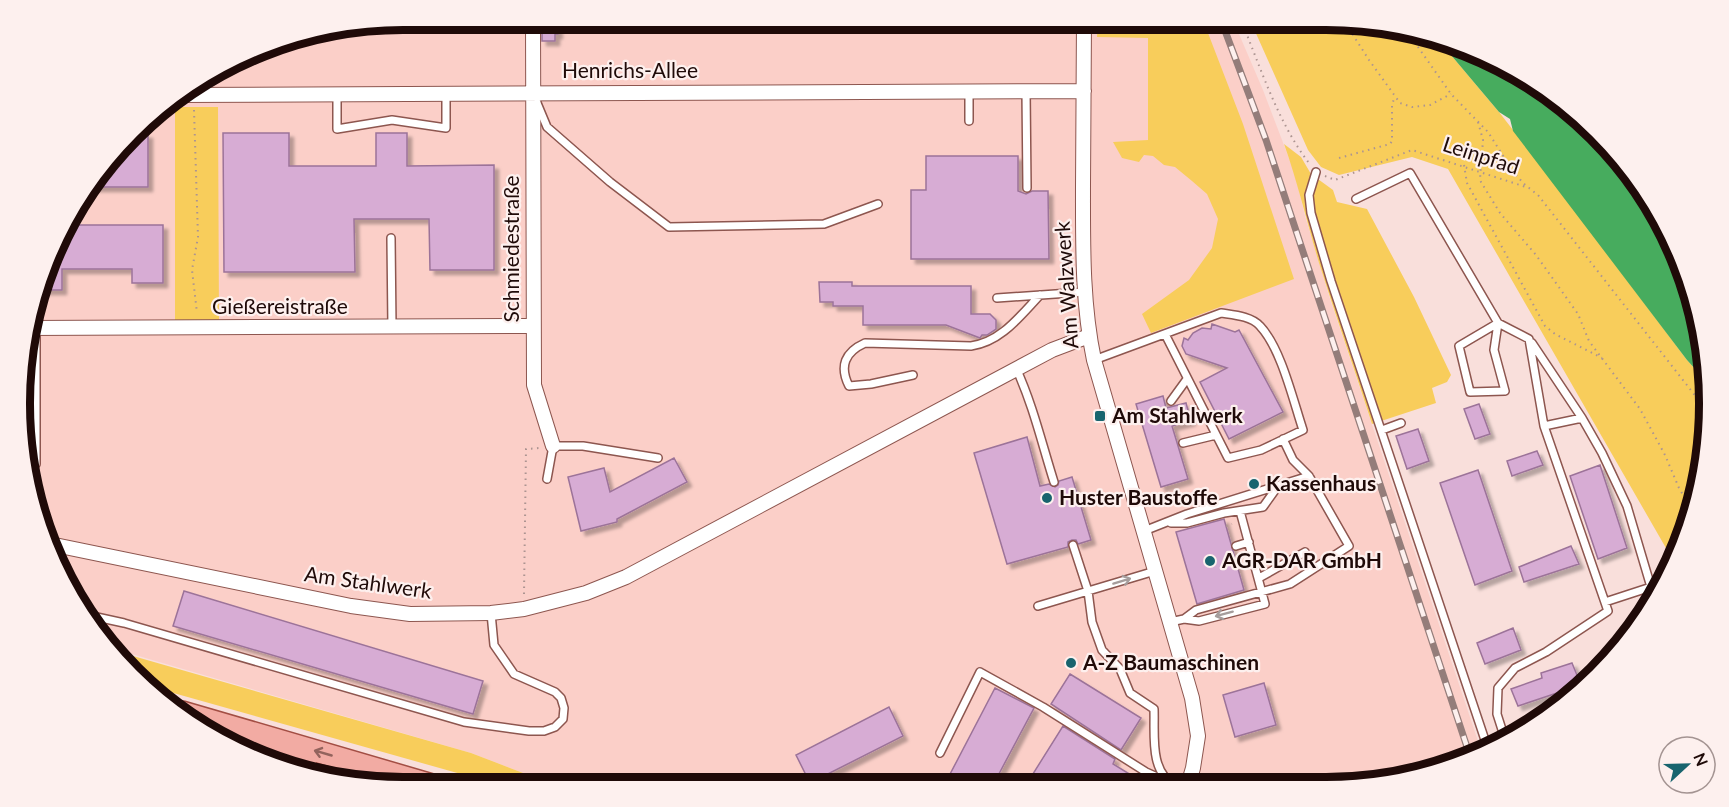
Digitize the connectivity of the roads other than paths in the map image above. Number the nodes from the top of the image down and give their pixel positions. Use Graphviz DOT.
graph roads {
  1 [pos="533,30"];
  2 [pos="1084,30"];
  3 [pos="969,91"];
  4 [pos="1026,91"];
  5 [pos="1083,91"];
  6 [pos="446,93"];
  7 [pos="533,93"];
  8 [pos="337,94"];
  9 [pos="193,95"];
  10 [pos="969,121"];
  11 [pos="1316,172"];
  12 [pos="1027,188"];
  13 [pos="1356,199"];
  14 [pos="878,204"];
  15 [pos="391,238"];
  16 [pos="1084,292"];
  17 [pos="1040,295"];
  18 [pos="997,298"];
  19 [pos="1498,323"];
  20 [pos="533,326"];
  21 [pos="392,327"];
  22 [pos="38,328"];
  23 [pos="1165,334"];
  24 [pos="1089,336"];
  25 [pos="1529,339"];
  26 [pos="35,345"];
  27 [pos="36,355"];
  28 [pos="1094,360"];
  29 [pos="1016,368"];
  30 [pos="913,375"];
  31 [pos="1187,378"];
  32 [pos="1171,401"];
  33 [pos="1582,418"];
  34 [pos="1401,423"];
  35 [pos="1544,426"];
  36 [pos="1382,430"];
  37 [pos="1216,435"];
  38 [pos="1283,439"];
  39 [pos="1183,443"];
  40 [pos="553,446"];
  41 [pos="658,458"];
  42 [pos="36,464"];
  43 [pos="1309,476"];
  44 [pos="547,479"];
  45 [pos="1054,482"];
  46 [pos="1278,486"];
  47 [pos="1240,511"];
  48 [pos="1168,523"];
  49 [pos="1144,531"];
  50 [pos="1249,542"];
  51 [pos="1073,545"];
  52 [pos="58,546"];
  53 [pos="1236,546"];
  54 [pos="1305,552"];
  55 [pos="1155,571"];
  56 [pos="1258,578"];
  57 [pos="1651,587"];
  58 [pos="1650,588"];
  59 [pos="1088,591"];
  60 [pos="1262,592"];
  61 [pos="1605,602"];
  62 [pos="1038,606"];
  63 [pos="491,613"];
  64 [pos="97,617"];
  65 [pos="1177,621"];
  66 [pos="202,718"];
  67 [pos="1503,732"];
  68 [pos="1485,741"];
  69 [pos="940,753"];
  70 [pos="405,777"];
  71 [pos="1157,777"];
  72 [pos="1164,777"];
  73 [pos="1190,777"];
  1 -- 7 [label="street, Schmiedestraße"];
  2 -- 5 [label="street, Am Walzwerk"];
  3 -- 4 [label="street, Henrichs-Allee"];
  3 -- 7 [label="street, Henrichs-Allee"];
  3 -- 10 [label="lane"];
  4 -- 5 [label="street, Henrichs-Allee"];
  4 -- 12 [label="lane"];
  5 -- 16 [label="street, Am Walzwerk"];
  6 -- 7 [label="street, Henrichs-Allee"];
  6 -- 8 [label="street, Henrichs-Allee"];
  6 -- 8 [label="lane"];
  7 -- 14 [label="lane"];
  7 -- 20 [label="street, Schmiedestraße"];
  8 -- 9 [label="street, Henrichs-Allee"];
  11 -- 36 [label="lane"];
  13 -- 19 [label="lane"];
  15 -- 21 [label="lane"];
  16 -- 17 [label="lane"];
  16 -- 24 [label="street, Am Walzwerk"];
  17 -- 18 [label="lane"];
  17 -- 30 [label="lane"];
  19 -- 19 [label="lane"];
  19 -- 25 [label="lane"];
  20 -- 21 [label="street, Gießereistraße"];
  20 -- 40 [label="street, Schmiedestraße"];
  21 -- 22 [label="street, Gießereistraße"];
  23 -- 28 [label="lane"];
  23 -- 31 [label="lane"];
  23 -- 38 [label="lane"];
  24 -- 28 [label="street, Am Walzwerk"];
  24 -- 29 [label="street, Am Stahlwerk"];
  25 -- 33 [label="lane"];
  25 -- 35 [label="lane"];
  26 -- 27 [label="lane"];
  27 -- 42 [label="lane"];
  28 -- 49 [label="street, Am Walzwerk"];
  29 -- 45 [label="lane"];
  29 -- 63 [label="street, Am Stahlwerk"];
  31 -- 32 [label="lane"];
  31 -- 37 [label="lane"];
  33 -- 35 [label="lane"];
  33 -- 57 [label="lane"];
  34 -- 36 [label="lane"];
  35 -- 61 [label="lane"];
  36 -- 68 [label="lane"];
  37 -- 38 [label="lane"];
  37 -- 39 [label="lane"];
  38 -- 43 [label="lane"];
  40 -- 41 [label="lane"];
  40 -- 44 [label="lane"];
  43 -- 46 [label="lane"];
  43 -- 60 [label="lane"];
  46 -- 47 [label="lane"];
  46 -- 48 [label="lane"];
  47 -- 48 [label="lane"];
  47 -- 50 [label="lane"];
  48 -- 49 [label="lane"];
  49 -- 55 [label="street, Am Walzwerk"];
  50 -- 53 [label="lane"];
  50 -- 56 [label="lane"];
  51 -- 59 [label="lane"];
  52 -- 63 [label="street, Am Stahlwerk"];
  54 -- 56 [label="lane"];
  59 -- 55 [label="lane, one-way"];
  55 -- 65 [label="street, Am Walzwerk"];
  56 -- 60 [label="lane"];
  58 -- 61 [label="lane"];
  59 -- 62 [label="lane"];
  59 -- 72 [label="lane"];
  60 -- 65 [label="lane"];
  60 -- 65 [label="lane, one-way"];
  61 -- 67 [label="lane"];
  63 -- 64 [label="lane"];
  65 -- 73 [label="street, Am Walzwerk"];
  70 -- 66 [label="main road, one-way"];
  69 -- 71 [label="lane"];
}
